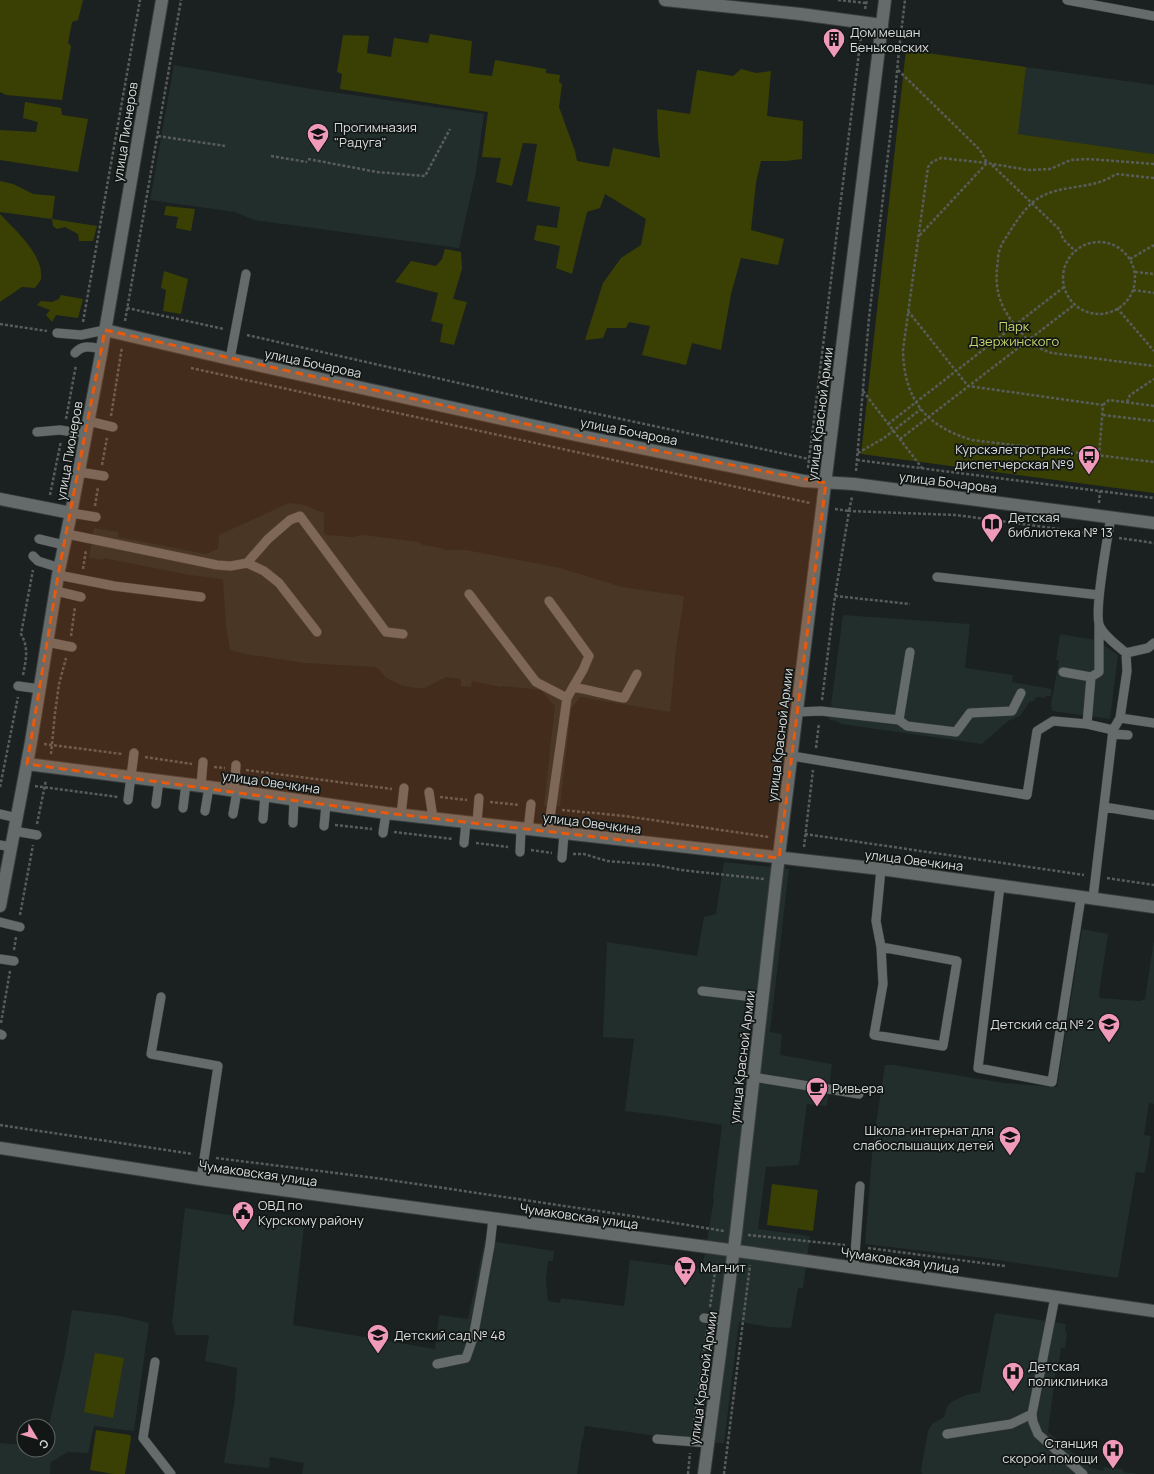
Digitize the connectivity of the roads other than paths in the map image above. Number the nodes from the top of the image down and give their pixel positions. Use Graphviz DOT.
graph roads {
  1 [pos="162,0"];
  2 [pos="665,0"];
  3 [pos="885,0"];
  4 [pos="1067,0"];
  5 [pos="1154,16"];
  6 [pos="882,25"];
  7 [pos="246,274"];
  8 [pos="105,330"];
  9 [pos="57,332"];
  10 [pos="102,349"];
  11 [pos="77,351"];
  12 [pos="230,359"];
  13 [pos="88,421"];
  14 [pos="113,426"];
  15 [pos="37,432"];
  16 [pos="86,434"];
  17 [pos="79,472"];
  18 [pos="104,476"];
  19 [pos="826,483"];
  20 [pos="0,499"];
  21 [pos="71,513"];
  22 [pos="96,517"];
  23 [pos="1111,517"];
  24 [pos="1154,523"];
  25 [pos="39,539"];
  26 [pos="65,539"];
  27 [pos="34,557"];
  28 [pos="247,563"];
  29 [pos="59,571"];
  30 [pos="937,578"];
  31 [pos="56,591"];
  32 [pos="469,594"];
  33 [pos="1099,596"];
  34 [pos="81,597"];
  35 [pos="201,598"];
  36 [pos="549,601"];
  37 [pos="1099,626"];
  38 [pos="317,632"];
  39 [pos="403,634"];
  40 [pos="47,642"];
  41 [pos="1154,644"];
  42 [pos="72,647"];
  43 [pos="910,652"];
  44 [pos="1126,653"];
  45 [pos="1063,672"];
  46 [pos="637,674"];
  47 [pos="1091,677"];
  48 [pos="18,686"];
  49 [pos="573,687"];
  50 [pos="40,689"];
  51 [pos="1021,693"];
  52 [pos="567,698"];
  53 [pos="797,712"];
  54 [pos="1120,718"];
  55 [pos="899,720"];
  56 [pos="1154,723"];
  57 [pos="1087,724"];
  58 [pos="1113,732"];
  59 [pos="1128,735"];
  60 [pos="134,752"];
  61 [pos="792,756"];
  62 [pos="203,762"];
  63 [pos="27,764"];
  64 [pos="236,766"];
  65 [pos="131,778"];
  66 [pos="159,781"];
  67 [pos="186,784"];
  68 [pos="205,787"];
  69 [pos="404,788"];
  70 [pos="235,791"];
  71 [pos="429,792"];
  72 [pos="265,795"];
  73 [pos="479,798"];
  74 [pos="128,799"];
  75 [pos="294,800"];
  76 [pos="156,804"];
  77 [pos="531,804"];
  78 [pos="326,805"];
  79 [pos="1104,807"];
  80 [pos="183,808"];
  81 [pos="205,811"];
  82 [pos="386,813"];
  83 [pos="0,814"];
  84 [pos="233,814"];
  85 [pos="401,815"];
  86 [pos="1154,815"];
  87 [pos="17,818"];
  88 [pos="433,818"];
  89 [pos="263,819"];
  90 [pos="293,823"];
  91 [pos="471,823"];
  92 [pos="324,825"];
  93 [pos="524,829"];
  94 [pos="14,831"];
  95 [pos="384,832"];
  96 [pos="548,832"];
  97 [pos="564,834"];
  98 [pos="38,835"];
  99 [pos="464,842"];
  100 [pos="5,846"];
  101 [pos="520,850"];
  102 [pos="562,856"];
  103 [pos="779,858"];
  104 [pos="4,860"];
  105 [pos="881,869"];
  106 [pos="2,879"];
  107 [pos="1000,886"];
  108 [pos="1087,898"];
  109 [pos="0,906"];
  110 [pos="1154,907"];
  111 [pos="0,922"];
  112 [pos="20,927"];
  113 [pos="881,947"];
  114 [pos="0,959"];
  115 [pos="14,961"];
  116 [pos="702,991"];
  117 [pos="161,997"];
  118 [pos="762,998"];
  119 [pos="753,1077"];
  120 [pos="858,1094"];
  121 [pos="0,1148"];
  122 [pos="201,1179"];
  123 [pos="860,1186"];
  124 [pos="493,1219"];
  125 [pos="734,1251"];
  126 [pos="854,1268"];
  127 [pos="1055,1297"];
  128 [pos="1154,1311"];
  129 [pos="706,1318"];
  130 [pos="725,1321"];
  131 [pos="155,1362"];
  132 [pos="437,1364"];
  133 [pos="1032,1414"];
  134 [pos="947,1434"];
  135 [pos="657,1439"];
  136 [pos="708,1443"];
  137 [pos="171,1474"];
  138 [pos="704,1474"];
  139 [pos="1083,1474"];
  1 -- 8 [label="street, улица Пионеров"];
  2 -- 6 [label="street"];
  3 -- 6 [label="street, улица Красной Армии"];
  4 -- 5 [label="lane"];
  6 -- 19 [label="street, улица Красной Армии"];
  7 -- 12 [label="lane"];
  8 -- 9 [label="lane"];
  8 -- 10 [label="street, улица Пионеров"];
  8 -- 12 [label="street, улица Бочарова"];
  10 -- 11 [label="lane"];
  10 -- 13 [label="street, улица Пионеров"];
  12 -- 19 [label="street, улица Бочарова"];
  13 -- 14 [label="lane"];
  13 -- 16 [label="street, улица Пионеров"];
  15 -- 16 [label="lane"];
  16 -- 17 [label="street, улица Пионеров"];
  17 -- 18 [label="lane"];
  17 -- 21 [label="street, улица Пионеров"];
  19 -- 23 [label="street, улица Бочарова"];
  19 -- 53 [label="street, улица Красной Армии"];
  20 -- 21 [label="street"];
  21 -- 22 [label="lane"];
  21 -- 26 [label="street, улица Пионеров"];
  23 -- 24 [label="street, улица Бочарова"];
  23 -- 33 [label="lane"];
  25 -- 26 [label="lane"];
  26 -- 28 [label="lane"];
  26 -- 29 [label="street, улица Пионеров"];
  27 -- 29 [label="lane"];
  28 -- 38 [label="lane"];
  28 -- 39 [label="lane"];
  29 -- 31 [label="street, улица Пионеров"];
  29 -- 35 [label="lane"];
  30 -- 33 [label="lane"];
  31 -- 34 [label="lane"];
  31 -- 40 [label="street, улица Пионеров"];
  32 -- 52 [label="lane"];
  33 -- 37 [label="lane"];
  36 -- 49 [label="lane"];
  37 -- 44 [label="lane"];
  37 -- 47 [label="lane"];
  40 -- 42 [label="lane"];
  40 -- 50 [label="street, улица Пионеров"];
  41 -- 44 [label="lane"];
  43 -- 55 [label="lane"];
  44 -- 54 [label="lane"];
  45 -- 47 [label="lane"];
  46 -- 49 [label="lane"];
  47 -- 57 [label="lane"];
  48 -- 50 [label="lane"];
  49 -- 52 [label="lane"];
  50 -- 63 [label="street, улица Пионеров"];
  51 -- 55 [label="lane"];
  52 -- 96 [label="lane"];
  53 -- 55 [label="lane"];
  53 -- 61 [label="street, улица Красной Армии"];
  54 -- 56 [label="lane"];
  54 -- 58 [label="lane"];
  57 -- 58 [label="lane"];
  57 -- 61 [label="lane"];
  58 -- 59 [label="lane"];
  58 -- 79 [label="lane"];
  60 -- 65 [label="lane"];
  61 -- 103 [label="street, улица Красной Армии"];
  62 -- 68 [label="lane"];
  63 -- 65 [label="street, улица Овечкина"];
  63 -- 87 [label="street, улица Пионеров"];
  64 -- 70 [label="lane"];
  65 -- 66 [label="street, улица Овечкина"];
  65 -- 74 [label="lane"];
  66 -- 67 [label="street, улица Овечкина"];
  66 -- 76 [label="lane"];
  67 -- 68 [label="street, улица Овечкина"];
  67 -- 80 [label="lane"];
  68 -- 70 [label="street, улица Овечкина"];
  68 -- 81 [label="lane"];
  69 -- 85 [label="lane"];
  70 -- 72 [label="street, улица Овечкина"];
  70 -- 84 [label="lane"];
  71 -- 88 [label="lane"];
  72 -- 75 [label="street, улица Овечкина"];
  72 -- 89 [label="lane"];
  73 -- 91 [label="lane"];
  75 -- 78 [label="street, улица Овечкина"];
  75 -- 90 [label="lane"];
  77 -- 93 [label="lane"];
  78 -- 82 [label="street, улица Овечкина"];
  78 -- 92 [label="lane"];
  79 -- 86 [label="lane"];
  79 -- 108 [label="lane"];
  82 -- 85 [label="street, улица Овечкина"];
  82 -- 95 [label="lane"];
  83 -- 87 [label="lane"];
  85 -- 88 [label="street, улица Овечкина"];
  87 -- 94 [label="street, улица Пионеров"];
  88 -- 91 [label="street, улица Овечкина"];
  91 -- 93 [label="street, улица Овечкина"];
  91 -- 99 [label="lane"];
  93 -- 96 [label="street, улица Овечкина"];
  93 -- 101 [label="lane"];
  94 -- 98 [label="lane"];
  94 -- 100 [label="street, улица Пионеров"];
  96 -- 97 [label="street, улица Овечкина"];
  97 -- 102 [label="lane"];
  97 -- 103 [label="street, улица Овечкина"];
  100 -- 104 [label="street, улица Пионеров"];
  103 -- 105 [label="street, улица Овечкина"];
  103 -- 118 [label="street, улица Красной Армии"];
  104 -- 106 [label="street, улица Пионеров"];
  105 -- 107 [label="street, улица Овечкина"];
  105 -- 113 [label="lane"];
  106 -- 109 [label="street, улица Пионеров"];
  107 -- 108 [label="street, улица Овечкина"];
  107 -- 108 [label="lane"];
  108 -- 110 [label="street, улица Овечкина"];
  111 -- 112 [label="lane"];
  113 -- 113 [label="lane"];
  114 -- 115 [label="lane"];
  116 -- 118 [label="lane"];
  117 -- 122 [label="lane"];
  118 -- 119 [label="street, улица Красной Армии"];
  119 -- 120 [label="lane"];
  119 -- 125 [label="street, улица Красной Армии"];
  121 -- 122 [label="street, Чумаковская улица"];
  122 -- 124 [label="street, Чумаковская улица"];
  123 -- 126 [label="lane"];
  124 -- 125 [label="street, Чумаковская улица"];
  124 -- 132 [label="lane"];
  125 -- 126 [label="street, Чумаковская улица"];
  125 -- 130 [label="street, улица Красной Армии"];
  126 -- 127 [label="street, Чумаковская улица"];
  127 -- 128 [label="street, Чумаковская улица"];
  127 -- 133 [label="lane"];
  129 -- 130 [label="lane"];
  130 -- 136 [label="street, улица Красной Армии"];
  131 -- 137 [label="lane"];
  133 -- 134 [label="lane"];
  133 -- 139 [label="lane"];
  135 -- 136 [label="lane"];
  136 -- 138 [label="street, улица Красной Армии"];
}
